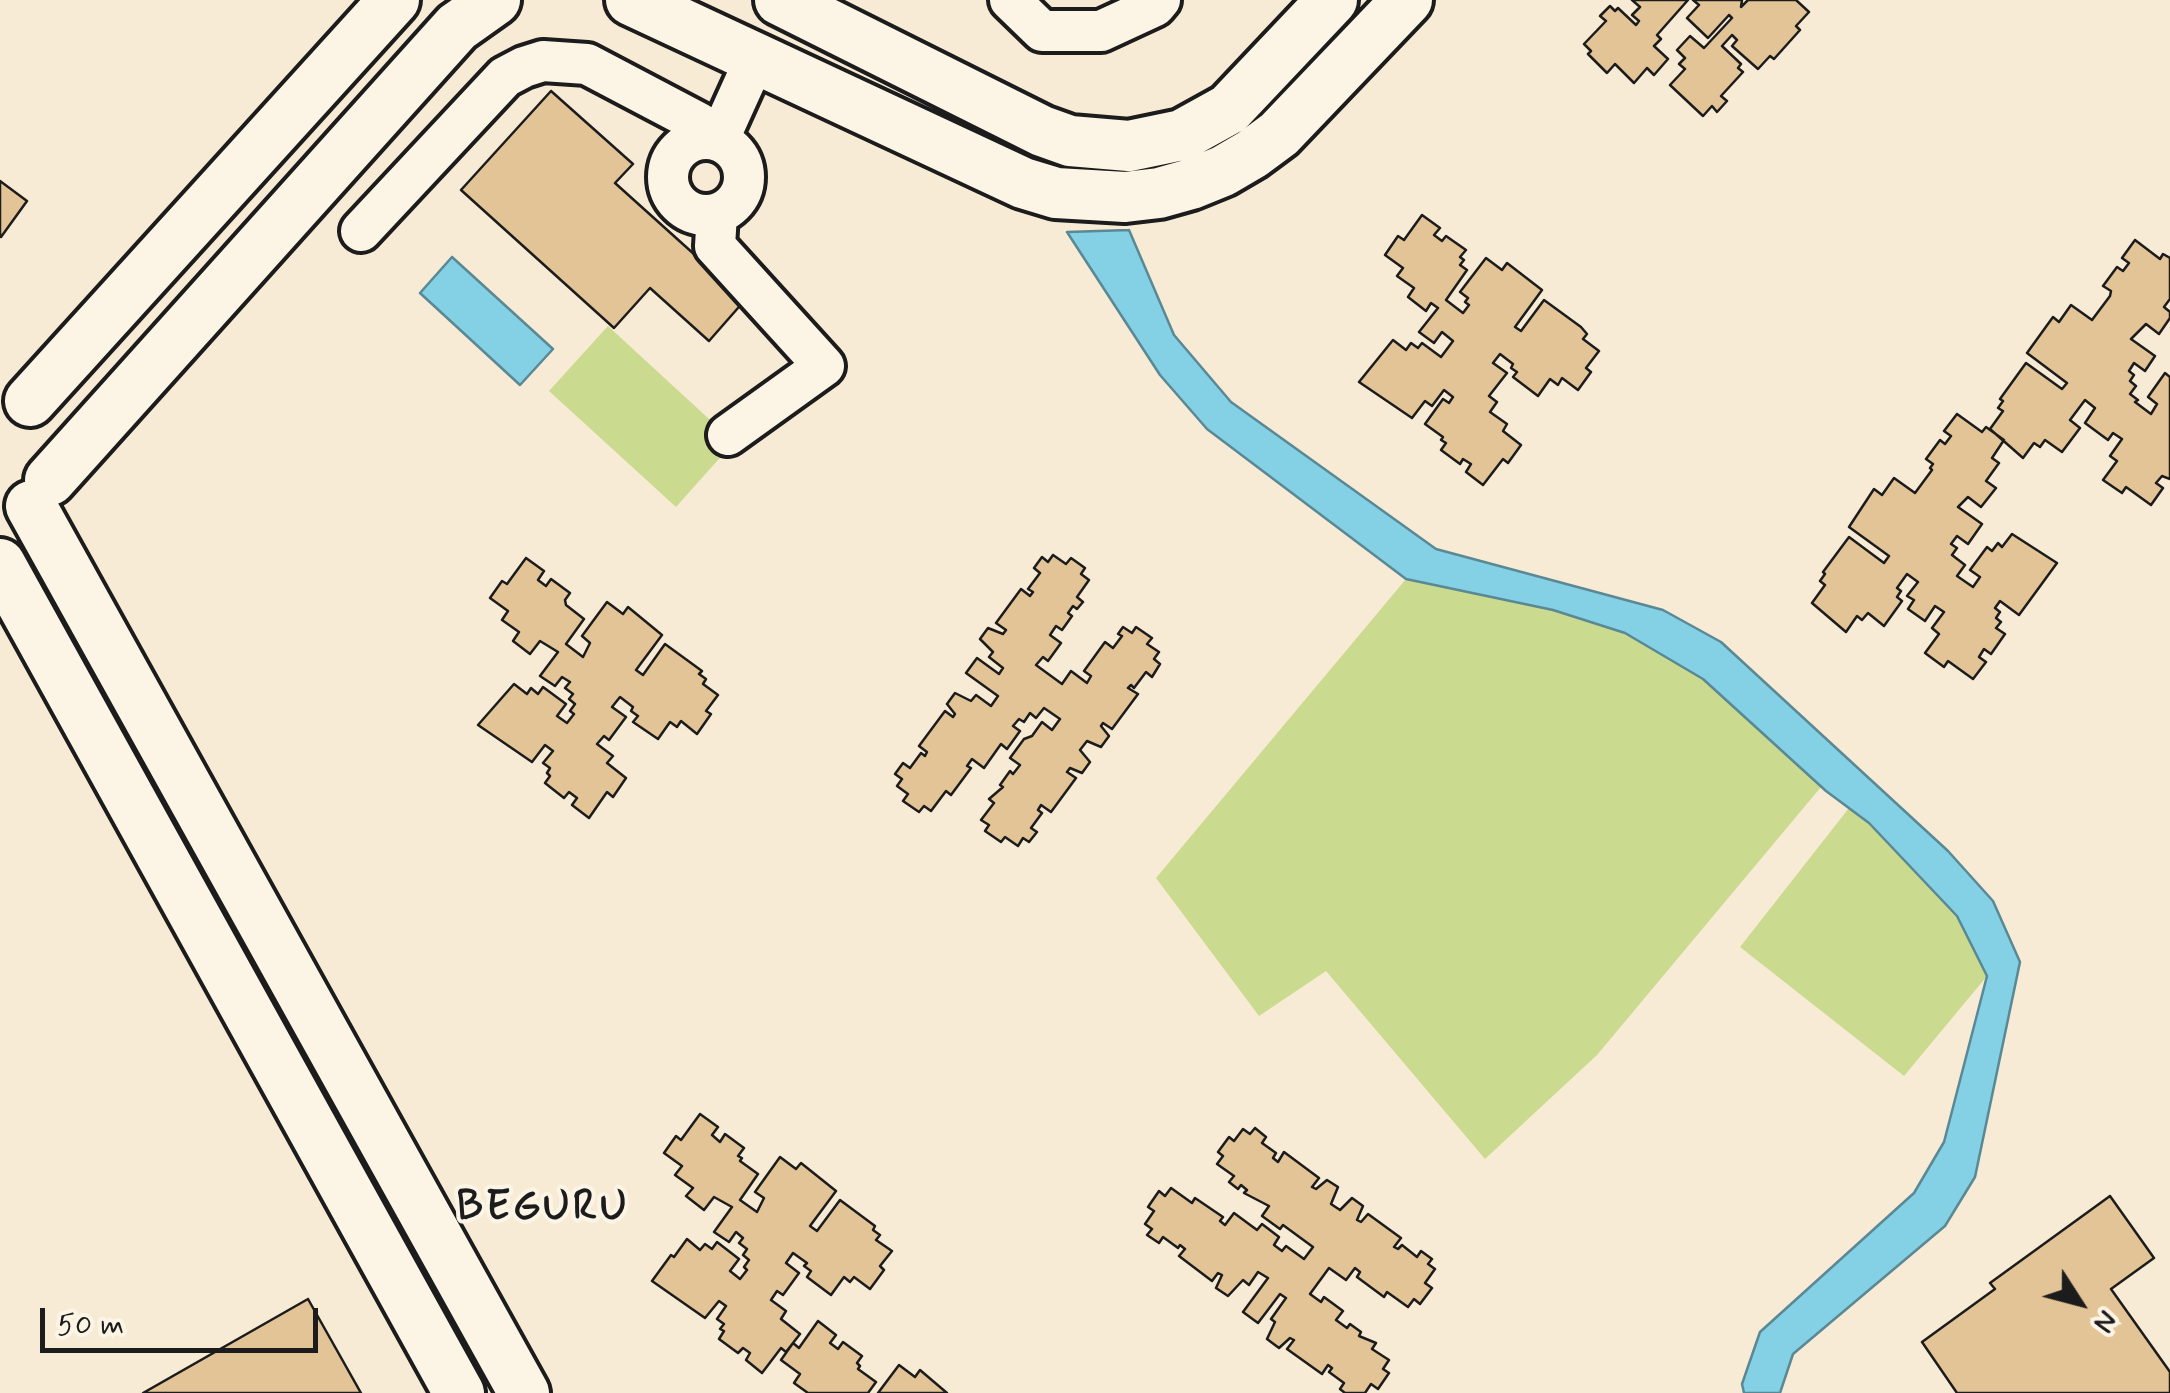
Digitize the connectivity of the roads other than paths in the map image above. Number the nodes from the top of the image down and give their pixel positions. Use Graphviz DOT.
graph roads {
  1 [pos="394,0"];
  2 [pos="495,0"];
  3 [pos="780,0"];
  4 [pos="1010,0"];
  5 [pos="1160,0"];
  6 [pos="1332,0"];
  7 [pos="1408,0"];
  8 [pos="643,2"];
  9 [pos="756,57"];
  10 [pos="718,140"];
  11 [pos="717,214"];
  12 [pos="361,231"];
  13 [pos="15,394"];
  14 [pos="728,435"];
  15 [pos="27,502"];
  16 [pos="0,564"];
  17 [pos="458,1393"];
  18 [pos="524,1393"];
  1 -- 13 [label="main road"];
  2 -- 15 [label="main road"];
  3 -- 6 [label="main road"];
  4 -- 5 [label="street"];
  7 -- 9 [label="main road"];
  8 -- 9 [label="main road"];
  9 -- 10 [label="street"];
  10 -- 11 [label="street"];
  10 -- 11 [label="street"];
  10 -- 12 [label="street"];
  11 -- 14 [label="street"];
  13 -- 15 [label="main road"];
  15 -- 18 [label="main road"];
  16 -- 17 [label="main road"];
}
